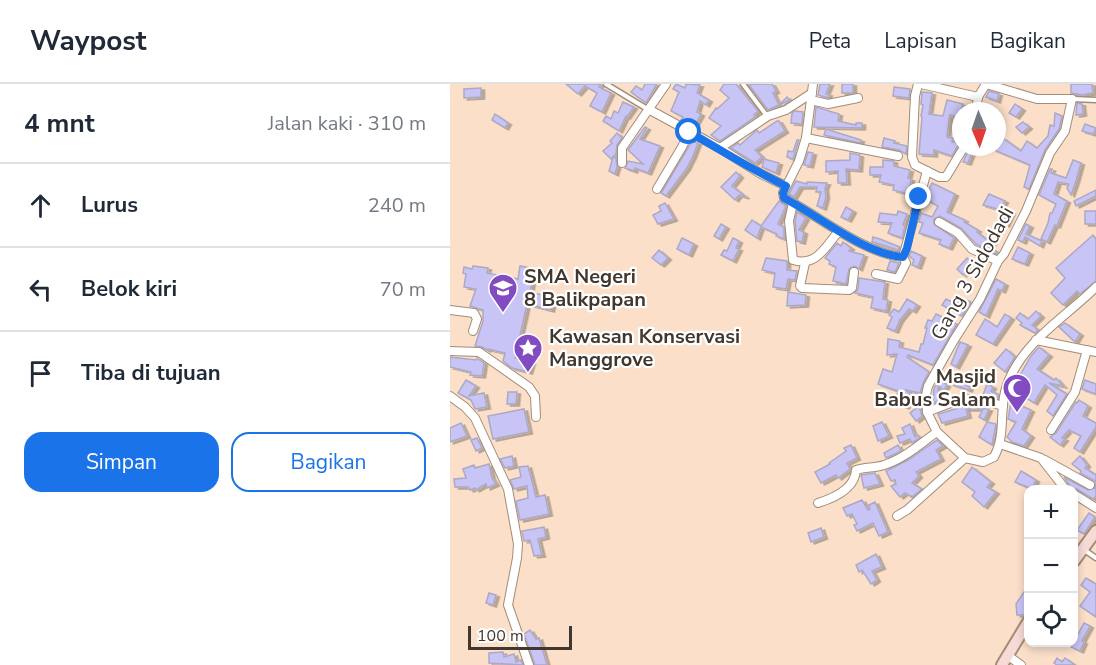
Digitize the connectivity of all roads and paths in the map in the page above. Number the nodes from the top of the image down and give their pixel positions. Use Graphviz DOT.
graph roads {
  1 [pos="606,84"];
  2 [pos="618,84"];
  3 [pos="666,84"];
  4 [pos="743,84"];
  5 [pos="919,84"];
  6 [pos="1001,86"];
  7 [pos="614,89"];
  8 [pos="812,92"];
  9 [pos="978,97"];
  10 [pos="858,98"];
  11 [pos="1072,99"];
  12 [pos="1096,100"];
  13 [pos="977,102"];
  14 [pos="650,110"];
  15 [pos="768,117"];
  16 [pos="689,132"];
  17 [pos="806,138"];
  18 [pos="720,148"];
  19 [pos="898,156"];
  20 [pos="959,156"];
  21 [pos="622,163"];
  22 [pos="927,171"];
  23 [pos="786,186"];
  24 [pos="657,189"];
  25 [pos="793,203"];
  26 [pos="939,222"];
  27 [pos="839,231"];
  28 [pos="903,257"];
  29 [pos="998,261"];
  30 [pos="805,263"];
  31 [pos="854,272"];
  32 [pos="876,274"];
  33 [pos="1096,287"];
  34 [pos="450,310"];
  35 [pos="473,331"];
  36 [pos="1036,340"];
  37 [pos="1087,350"];
  38 [pos="450,351"];
  39 [pos="1096,352"];
  40 [pos="450,396"];
  41 [pos="1003,406"];
  42 [pos="927,412"];
  43 [pos="536,417"];
  44 [pos="1051,430"];
  45 [pos="938,432"];
  46 [pos="1000,444"];
  47 [pos="965,458"];
  48 [pos="1041,458"];
  49 [pos="1063,485"];
  50 [pos="1090,486"];
  51 [pos="1078,497"];
  52 [pos="818,503"];
  53 [pos="1096,508"];
  54 [pos="897,516"];
  55 [pos="1096,531"];
  56 [pos="1083,549"];
  57 [pos="1078,556"];
  58 [pos="1096,558"];
  59 [pos="1024,630"];
  60 [pos="1007,655"];
  61 [pos="529,665"];
  62 [pos="1002,665"];
  63 [pos="1022,665"];
  1 -- 7 [label="lane"];
  2 -- 7 [label="lane"];
  3 -- 14 [label="street"];
  4 -- 15 [label="lane"];
  5 -- 9 [label="street"];
  5 -- 22 [label="street"];
  6 -- 9 [label="street"];
  6 -- 11 [label="street"];
  7 -- 14 [label="lane"];
  8 -- 10 [label="street"];
  8 -- 15 [label="street"];
  8 -- 17 [label="street"];
  9 -- 13 [label="street"];
  11 -- 12 [label="lane"];
  11 -- 29 [label="street, Gang 3 Sidodadi"];
  14 -- 16 [label="street"];
  14 -- 21 [label="street"];
  15 -- 18 [label="street"];
  16 -- 18 [label="street"];
  16 -- 24 [label="street"];
  17 -- 19 [label="street"];
  17 -- 23 [label="street"];
  18 -- 23 [label="street"];
  20 -- 22 [label="street"];
  22 -- 28 [label="street"];
  23 -- 25 [label="street"];
  25 -- 27 [label="street"];
  25 -- 30 [label="street"];
  26 -- 29 [label="street"];
  27 -- 28 [label="street"];
  27 -- 30 [label="street"];
  28 -- 32 [label="street"];
  29 -- 42 [label="street, Gang 3 Sidodadi"];
  30 -- 31 [label="street"];
  33 -- 36 [label="street"];
  34 -- 35 [label="street"];
  36 -- 37 [label="street"];
  36 -- 41 [label="street"];
  37 -- 39 [label="street"];
  37 -- 44 [label="street"];
  38 -- 43 [label="street"];
  40 -- 61 [label="street"];
  41 -- 42 [label="street"];
  41 -- 46 [label="street"];
  42 -- 45 [label="street"];
  45 -- 47 [label="street"];
  45 -- 52 [label="street"];
  46 -- 47 [label="street"];
  46 -- 48 [label="street"];
  47 -- 54 [label="street"];
  48 -- 49 [label="street"];
  48 -- 50 [label="street"];
  51 -- 53 [label="street"];
  55 -- 56 [label="main road"];
  56 -- 57 [label="main road"];
  56 -- 58 [label="lane"];
  59 -- 60 [label="main road"];
  60 -- 62 [label="main road"];
  60 -- 63 [label="street"];
}
